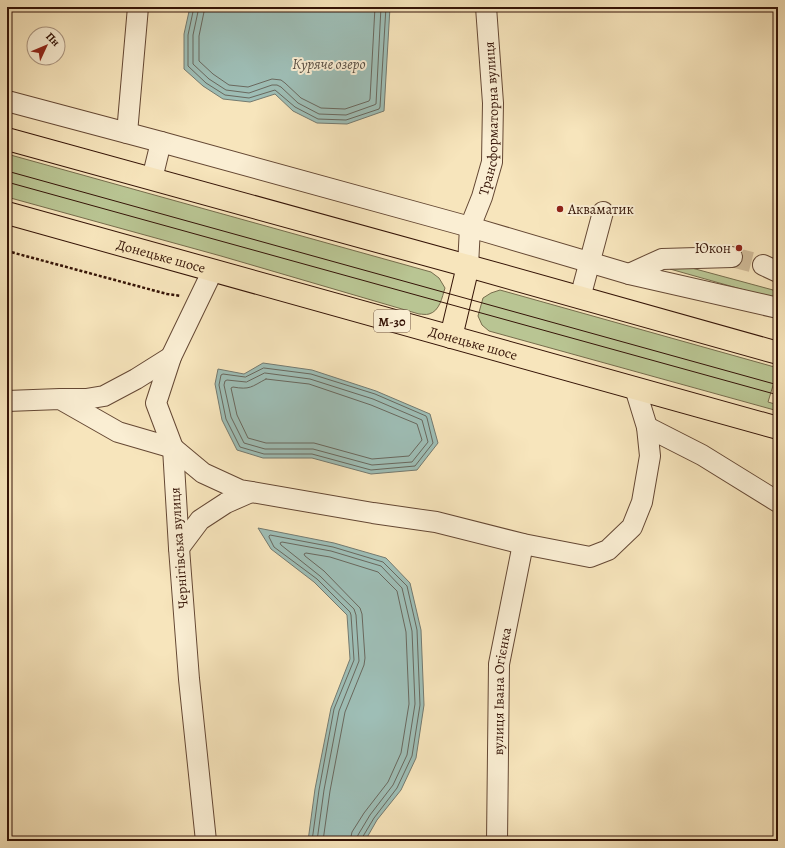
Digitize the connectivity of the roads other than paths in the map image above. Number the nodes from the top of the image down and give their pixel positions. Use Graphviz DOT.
graph roads {
  1 [pos="138,7"];
  2 [pos="486,7"];
  3 [pos="7,101"];
  4 [pos="127,133"];
  5 [pos="7,139"];
  6 [pos="161,142"];
  7 [pos="152,179"];
  8 [pos="603,212"];
  9 [pos="7,213"];
  10 [pos="470,227"];
  11 [pos="732,256"];
  12 [pos="589,263"];
  13 [pos="468,266"];
  14 [pos="213,270"];
  15 [pos="629,274"];
  16 [pos="580,298"];
  17 [pos="778,308"];
  18 [pos="451,337"];
  19 [pos="778,353"];
  20 [pos="170,357"];
  21 [pos="635,388"];
  22 [pos="60,399"];
  23 [pos="7,401"];
  24 [pos="647,427"];
  25 [pos="778,428"];
  26 [pos="173,448"];
  27 [pos="251,492"];
  28 [pos="778,502"];
  29 [pos="523,544"];
  30 [pos="179,548"];
  31 [pos="206,841"];
  32 [pos="497,841"];
  1 -- 4 [label="street"];
  2 -- 10 [label="street, Трансформаторна вулиця"];
  3 -- 4 [label="street"];
  4 -- 6 [label="street"];
  5 -- 7 [label="highway"];
  6 -- 7 [label="street"];
  6 -- 10 [label="street"];
  7 -- 13 [label="highway"];
  8 -- 12 [label="street"];
  9 -- 14 [label="highway, Донецьке шосе / М-30"];
  10 -- 12 [label="street"];
  10 -- 13 [label="street, Трансформаторна вулиця"];
  11 -- 15 [label="street"];
  12 -- 15 [label="street"];
  12 -- 16 [label="street"];
  13 -- 16 [label="highway"];
  13 -- 18 [label="highway"];
  14 -- 18 [label="highway, Донецьке шосе / М-30"];
  14 -- 20 [label="street, Чернігівська вулиця"];
  15 -- 17 [label="street"];
  16 -- 19 [label="highway"];
  18 -- 21 [label="highway, Донецьке шосе / М-30"];
  20 -- 22 [label="street"];
  20 -- 26 [label="street, Чернігівська вулиця"];
  21 -- 24 [label="street"];
  21 -- 25 [label="highway, Донецьке шосе / М-30"];
  22 -- 23 [label="street"];
  22 -- 26 [label="street"];
  24 -- 28 [label="street"];
  24 -- 29 [label="street"];
  26 -- 27 [label="street"];
  26 -- 30 [label="street, Чернігівська вулиця"];
  27 -- 29 [label="street"];
  27 -- 30 [label="street"];
  29 -- 32 [label="street, вулиця Івана Огієнка"];
  30 -- 31 [label="street, Чернігівська вулиця"];
}
